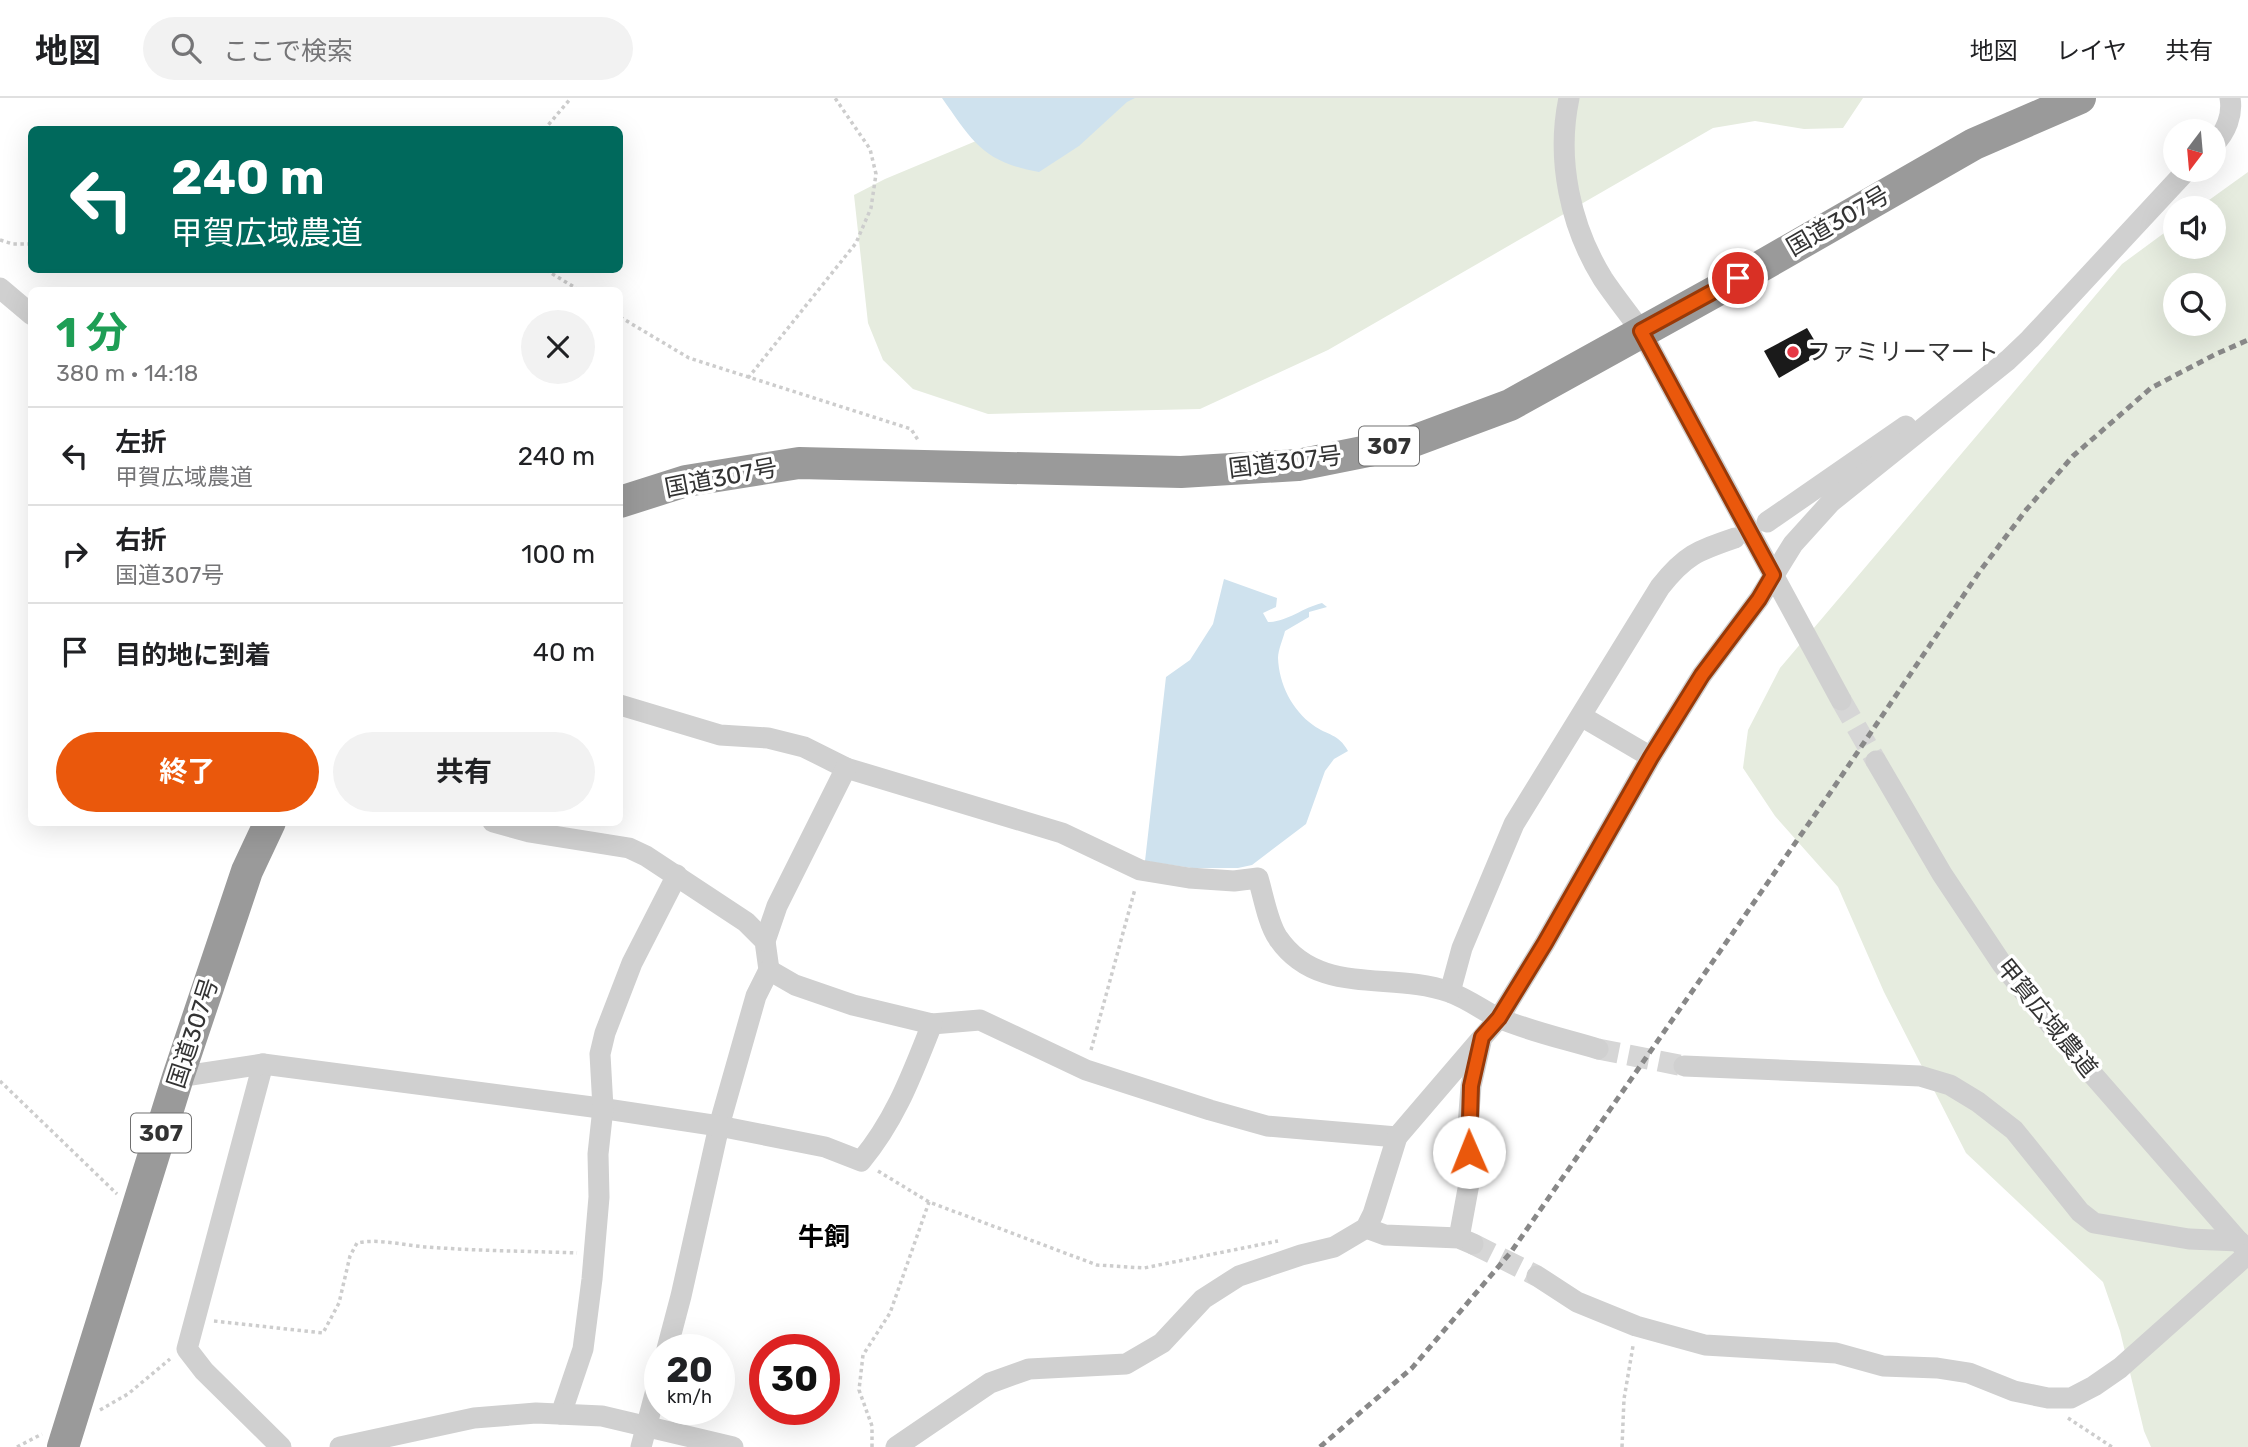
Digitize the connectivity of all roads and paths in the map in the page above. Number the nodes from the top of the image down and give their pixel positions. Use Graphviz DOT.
graph roads {
  1 [pos="570,98"];
  2 [pos="835,98"];
  3 [pos="1569,98"];
  4 [pos="2080,98"];
  5 [pos="2230,98"];
  6 [pos="547,126"];
  7 [pos="2226,128"];
  8 [pos="2176,182"];
  9 [pos="0,240"];
  10 [pos="28,244"];
  11 [pos="552,273"];
  12 [pos="574,287"];
  13 [pos="0,288"];
  14 [pos="28,312"];
  15 [pos="623,319"];
  16 [pos="1641,331"];
  17 [pos="748,378"];
  18 [pos="1927,425"];
  19 [pos="935,466"];
  20 [pos="623,501"];
  21 [pos="1767,522"];
  22 [pos="1734,538"];
  23 [pos="1773,575"];
  24 [pos="1842,700"];
  25 [pos="623,706"];
  26 [pos="1581,716"];
  27 [pos="1651,757"];
  28 [pos="1876,761"];
  29 [pos="846,768"];
  30 [pos="268,826"];
  31 [pos="507,826"];
  32 [pos="1140,870"];
  33 [pos="677,875"];
  34 [pos="765,941"];
  35 [pos="769,970"];
  36 [pos="1450,992"];
  37 [pos="1499,1018"];
  38 [pos="932,1024"];
  39 [pos="1482,1037"];
  40 [pos="1598,1049"];
  41 [pos="263,1064"];
  42 [pos="1684,1066"];
  43 [pos="1086,1070"];
  44 [pos="177,1077"];
  45 [pos="0,1081"];
  46 [pos="603,1108"];
  47 [pos="719,1126"];
  48 [pos="1397,1137"];
  49 [pos="861,1161"];
  50 [pos="929,1202"];
  51 [pos="137,1211"];
  52 [pos="1366,1228"];
  53 [pos="2245,1249"];
  54 [pos="593,1253"];
  55 [pos="1301,1255"];
  56 [pos="1537,1276"];
  57 [pos="195,1319"];
  58 [pos="1636,1326"];
  59 [pos="671,1334"];
  60 [pos="187,1349"];
  61 [pos="2051,1398"];
  62 [pos="561,1414"];
  63 [pos="90,1415"];
  64 [pos="644,1425"];
  65 [pos="646,1425"];
  66 [pos="57,1439"];
  67 [pos="17,1447"];
  68 [pos="281,1447"];
  69 [pos="340,1447"];
  70 [pos="641,1447"];
  71 [pos="733,1447"];
  72 [pos="872,1447"];
  73 [pos="896,1447"];
  74 [pos="1622,1447"];
  75 [pos="2112,1447"];
  1 -- 6 [label="path"];
  2 -- 17 [label="path"];
  3 -- 16 [label="street"];
  4 -- 16 [label="highway, 国道307号 / 307"];
  5 -- 7 [label="street"];
  8 -- 18 [label="street"];
  9 -- 10 [label="path"];
  11 -- 12 [label="path"];
  13 -- 14 [label="street"];
  15 -- 17 [label="path"];
  16 -- 19 [label="highway, 国道307号 / 307"];
  16 -- 23 [label="street"];
  17 -- 19 [label="path"];
  18 -- 21 [label="street"];
  18 -- 23 [label="street"];
  19 -- 20 [label="highway, 国道307号 / 307"];
  22 -- 26 [label="street"];
  23 -- 24 [label="street"];
  23 -- 27 [label="street"];
  25 -- 29 [label="street"];
  26 -- 27 [label="street"];
  26 -- 36 [label="street"];
  27 -- 37 [label="street"];
  28 -- 53 [label="street, 甲賀広域農道"];
  29 -- 32 [label="street"];
  29 -- 34 [label="street"];
  30 -- 44 [label="highway, 国道307号 / 307"];
  31 -- 33 [label="street"];
  32 -- 36 [label="street"];
  32 -- 43 [label="path"];
  33 -- 34 [label="street"];
  33 -- 46 [label="street"];
  34 -- 35 [label="street"];
  35 -- 38 [label="street"];
  35 -- 47 [label="street"];
  36 -- 37 [label="street"];
  37 -- 39 [label="street"];
  37 -- 40 [label="street"];
  38 -- 43 [label="street"];
  38 -- 49 [label="street"];
  39 -- 48 [label="street"];
  39 -- 52 [label="street"];
  41 -- 44 [label="street"];
  41 -- 46 [label="street"];
  41 -- 57 [label="street"];
  42 -- 53 [label="street"];
  43 -- 48 [label="street"];
  44 -- 51 [label="highway, 国道307号 / 307"];
  45 -- 51 [label="path"];
  46 -- 47 [label="street"];
  46 -- 54 [label="street"];
  47 -- 49 [label="street"];
  47 -- 59 [label="street"];
  48 -- 52 [label="street"];
  49 -- 50 [label="path"];
  50 -- 55 [label="path"];
  50 -- 72 [label="path"];
  51 -- 66 [label="highway, 国道307号 / 307"];
  52 -- 55 [label="street"];
  53 -- 61 [label="street"];
  54 -- 57 [label="path"];
  54 -- 62 [label="street"];
  55 -- 73 [label="street"];
  56 -- 58 [label="street"];
  57 -- 60 [label="street"];
  58 -- 61 [label="street"];
  58 -- 74 [label="path"];
  60 -- 63 [label="path"];
  60 -- 68 [label="street"];
  61 -- 75 [label="path"];
  62 -- 64 [label="street"];
  62 -- 69 [label="street"];
  65 -- 70 [label="street"];
  65 -- 71 [label="street"];
  66 -- 67 [label="path"];
}
